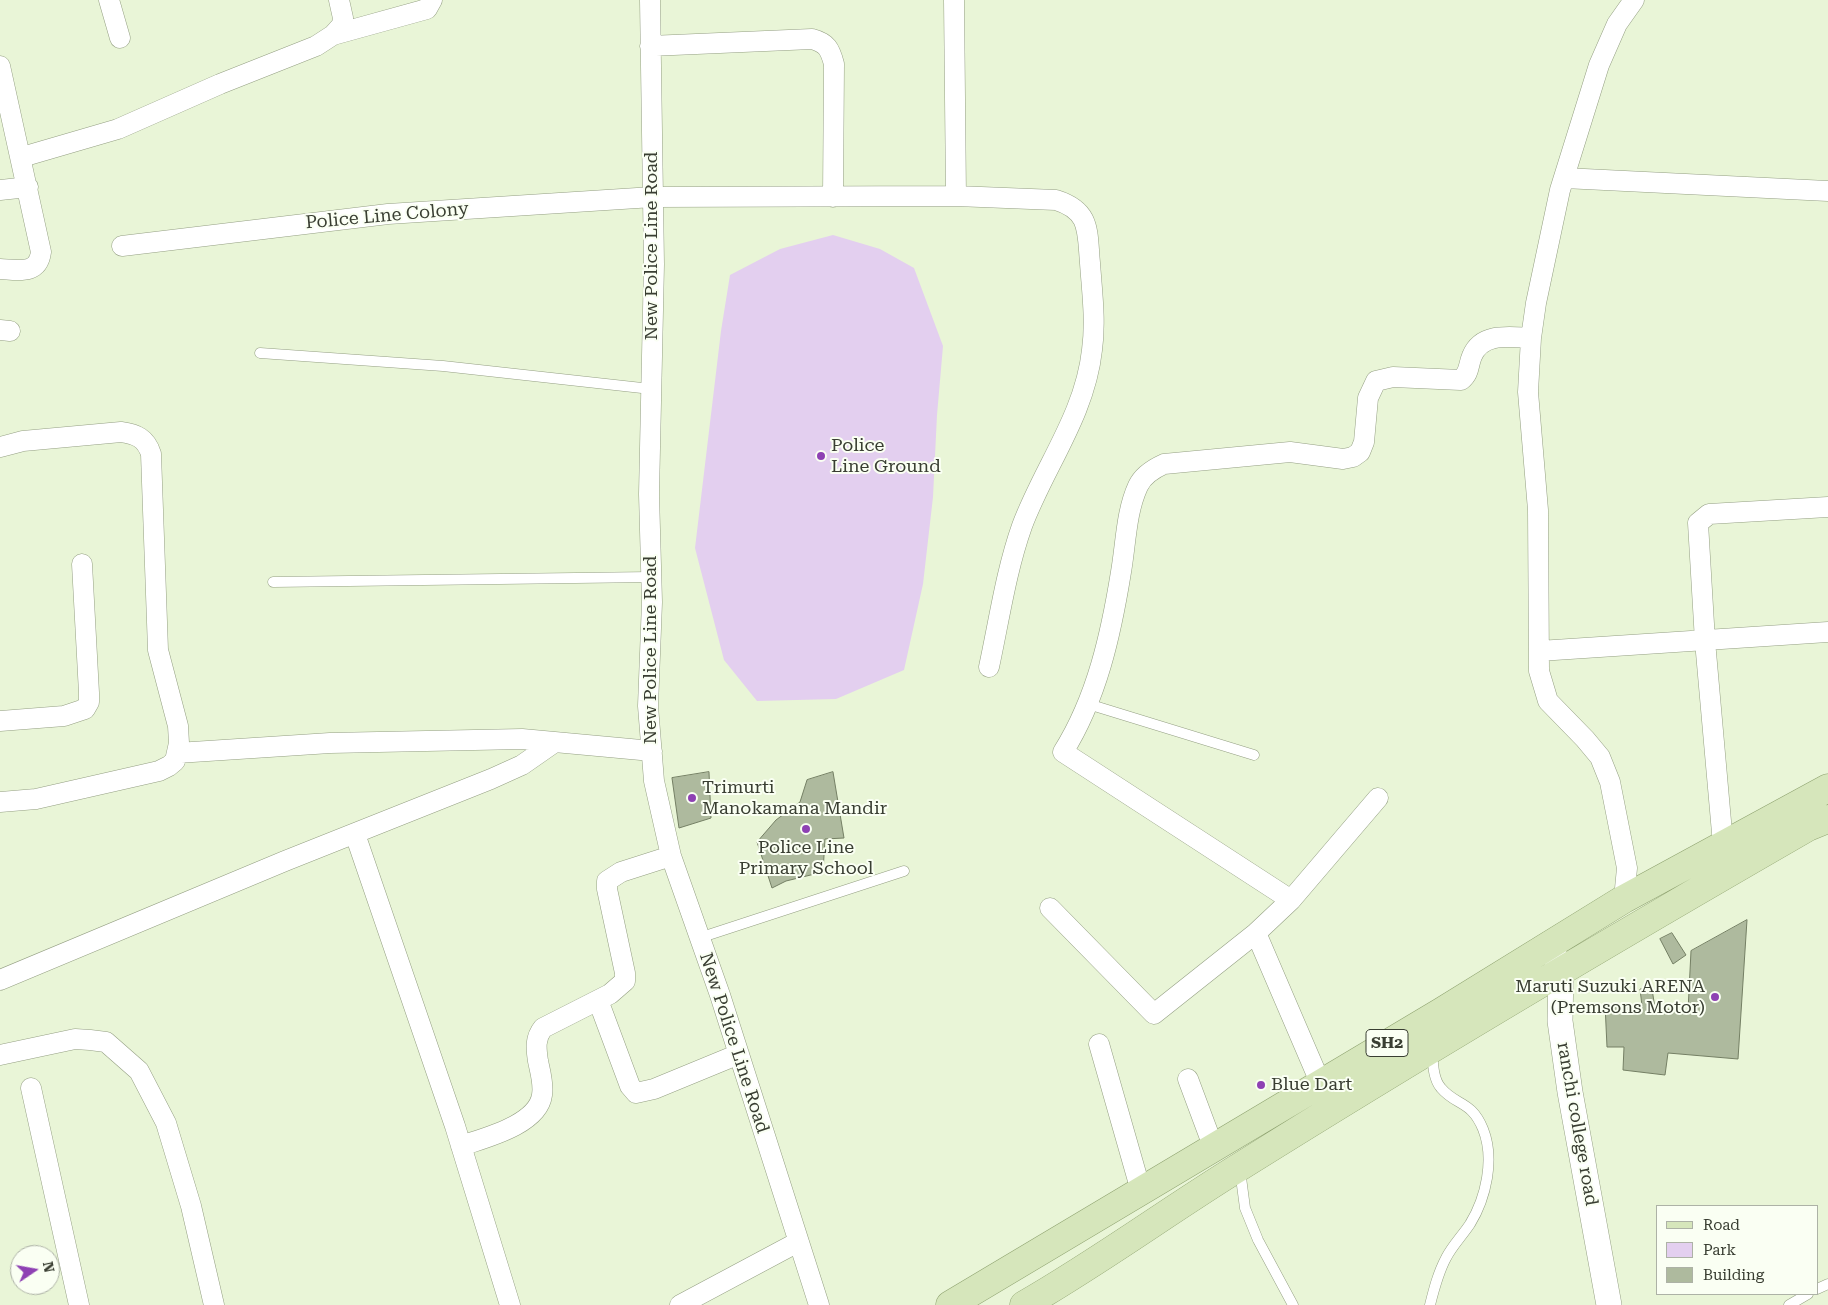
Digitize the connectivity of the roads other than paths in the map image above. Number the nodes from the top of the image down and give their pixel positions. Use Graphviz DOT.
graph roads {
  1 [pos="110,0"];
  2 [pos="339,0"];
  3 [pos="432,0"];
  4 [pos="650,0"];
  5 [pos="954,0"];
  6 [pos="1634,0"];
  7 [pos="333,35"];
  8 [pos="120,38"];
  9 [pos="650,46"];
  10 [pos="0,66"];
  11 [pos="22,157"];
  12 [pos="1564,178"];
  13 [pos="28,187"];
  14 [pos="0,190"];
  15 [pos="1828,191"];
  16 [pos="956,196"];
  17 [pos="653,197"];
  18 [pos="833,197"];
  19 [pos="122,246"];
  20 [pos="0,269"];
  21 [pos="1531,338"];
  22 [pos="260,353"];
  23 [pos="651,388"];
  24 [pos="0,448"];
  25 [pos="1828,507"];
  26 [pos="82,564"];
  27 [pos="651,577"];
  28 [pos="272,582"];
  29 [pos="1828,632"];
  30 [pos="1705,641"];
  31 [pos="1539,650"];
  32 [pos="989,667"];
  33 [pos="1088,704"];
  34 [pos="0,721"];
  35 [pos="555,742"];
  36 [pos="652,751"];
  37 [pos="177,753"];
  38 [pos="1254,755"];
  39 [pos="1828,788"];
  40 [pos="1378,798"];
  41 [pos="0,802"];
  42 [pos="1828,819"];
  43 [pos="355,834"];
  44 [pos="1722,844"];
  45 [pos="671,856"];
  46 [pos="904,871"];
  47 [pos="1624,899"];
  48 [pos="1291,900"];
  49 [pos="1050,908"];
  50 [pos="1256,933"];
  51 [pos="699,938"];
  52 [pos="1550,945"];
  53 [pos="1561,971"];
  54 [pos="0,980"];
  55 [pos="598,1000"];
  56 [pos="1099,1044"];
  57 [pos="1432,1049"];
  58 [pos="739,1054"];
  59 [pos="0,1055"];
  60 [pos="1188,1079"];
  61 [pos="1319,1084"];
  62 [pos="30,1088"];
  63 [pos="1333,1110"];
  64 [pos="461,1146"];
  65 [pos="1213,1146"];
  66 [pos="1240,1166"];
  67 [pos="1141,1191"];
  68 [pos="798,1242"];
  69 [pos="1806,1295"];
  70 [pos="79,1305"];
  71 [pos="214,1305"];
  72 [pos="510,1305"];
  73 [pos="680,1305"];
  74 [pos="819,1305"];
  75 [pos="950,1305"];
  76 [pos="1024,1305"];
  77 [pos="1293,1305"];
  78 [pos="1430,1305"];
  79 [pos="1609,1305"];
  80 [pos="1789,1305"];
  1 -- 8 [label="street"];
  2 -- 7 [label="street"];
  3 -- 7 [label="street"];
  4 -- 9 [label="street, New Police Line Road"];
  5 -- 16 [label="street"];
  6 -- 12 [label="street"];
  7 -- 11 [label="street"];
  9 -- 17 [label="street, New Police Line Road"];
  9 -- 18 [label="street"];
  10 -- 11 [label="street"];
  11 -- 13 [label="street"];
  12 -- 15 [label="street"];
  12 -- 21 [label="street"];
  13 -- 14 [label="street"];
  13 -- 20 [label="street"];
  16 -- 18 [label="street, Police Line Colony"];
  16 -- 32 [label="street, Police Line Colony"];
  17 -- 18 [label="street, Police Line Colony"];
  17 -- 19 [label="street, Police Line Colony"];
  17 -- 23 [label="street, New Police Line Road"];
  21 -- 31 [label="street"];
  21 -- 33 [label="street"];
  22 -- 23 [label="lane"];
  23 -- 27 [label="street, New Police Line Road"];
  24 -- 37 [label="street"];
  25 -- 30 [label="street"];
  26 -- 34 [label="street"];
  27 -- 28 [label="lane"];
  27 -- 36 [label="street, New Police Line Road"];
  29 -- 30 [label="street"];
  30 -- 31 [label="street"];
  30 -- 44 [label="street"];
  31 -- 47 [label="street"];
  33 -- 38 [label="lane"];
  33 -- 48 [label="street"];
  35 -- 36 [label="street"];
  35 -- 37 [label="street"];
  35 -- 43 [label="street"];
  36 -- 45 [label="street, New Police Line Road"];
  37 -- 41 [label="street"];
  39 -- 44 [label="main road, SH2"];
  40 -- 48 [label="street"];
  42 -- 53 [label="main road, SH2"];
  43 -- 54 [label="street"];
  43 -- 64 [label="street"];
  44 -- 47 [label="main road, SH2"];
  45 -- 51 [label="street, New Police Line Road"];
  45 -- 55 [label="street"];
  46 -- 51 [label="lane"];
  47 -- 52 [label="main road, SH2"];
  48 -- 50 [label="street"];
  49 -- 50 [label="street"];
  50 -- 61 [label="street"];
  51 -- 58 [label="street, New Police Line Road"];
  52 -- 53 [label="street, ranchi college road"];
  52 -- 61 [label="main road, SH2"];
  53 -- 57 [label="main road, SH2"];
  53 -- 79 [label="street, ranchi college road"];
  55 -- 58 [label="street"];
  55 -- 64 [label="street"];
  56 -- 67 [label="street"];
  57 -- 63 [label="main road, SH2"];
  57 -- 78 [label="lane"];
  58 -- 68 [label="street, New Police Line Road"];
  59 -- 71 [label="street"];
  60 -- 65 [label="street"];
  61 -- 63 [label="street"];
  61 -- 65 [label="main road, SH2"];
  62 -- 70 [label="street"];
  63 -- 66 [label="main road, SH2"];
  64 -- 72 [label="street"];
  65 -- 67 [label="main road, SH2"];
  66 -- 76 [label="main road, SH2"];
  66 -- 77 [label="lane"];
  67 -- 75 [label="main road, SH2"];
  68 -- 73 [label="street"];
  68 -- 74 [label="street, New Police Line Road"];
  69 -- 80 [label="lane"];
}
